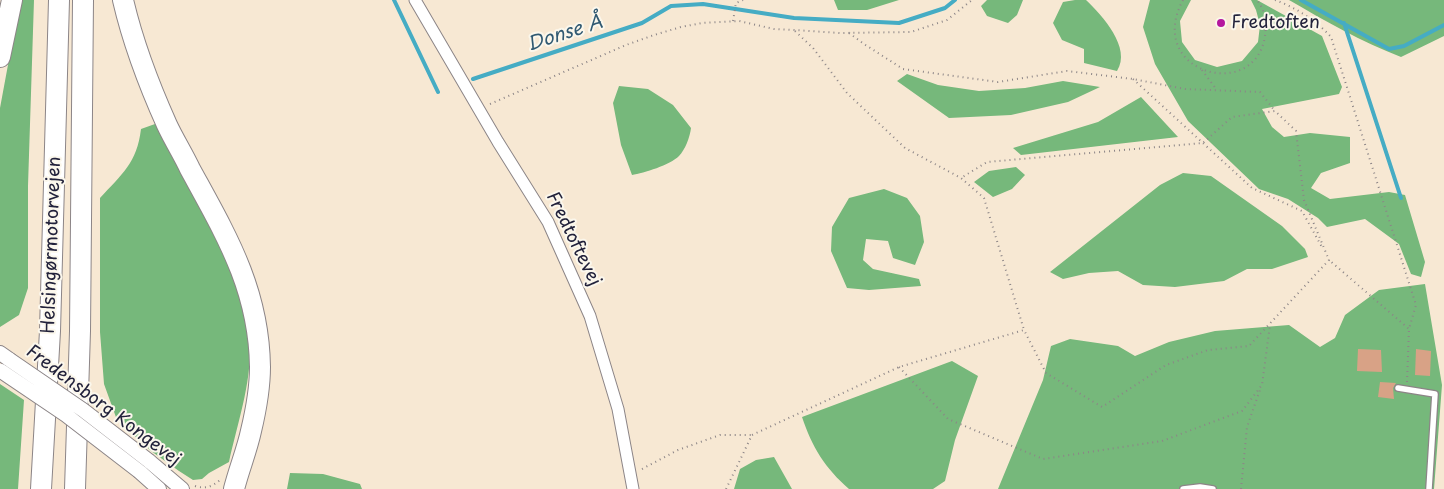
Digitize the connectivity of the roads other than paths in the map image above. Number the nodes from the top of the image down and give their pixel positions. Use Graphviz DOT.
graph roads {
  1 [pos="12,0"];
  2 [pos="59,0"];
  3 [pos="83,0"];
  4 [pos="123,0"];
  5 [pos="415,0"];
  6 [pos="0,57"];
  7 [pos="5,356"];
  8 [pos="0,371"];
  9 [pos="1398,388"];
  10 [pos="144,467"];
  11 [pos="236,483"];
  12 [pos="186,487"];
  13 [pos="41,489"];
  14 [pos="76,489"];
  15 [pos="159,489"];
  16 [pos="633,489"];
  17 [pos="1183,489"];
  18 [pos="1213,489"];
  19 [pos="1429,489"];
  1 -- 6 [label="highway"];
  2 -- 13 [label="highway, Helsingørmotorvejen"];
  3 -- 14 [label="highway, Helsingørmotorvejen"];
  4 -- 11 [label="highway"];
  5 -- 16 [label="street, Fredtoftevej"];
  7 -- 10 [label="street, Fredensborg Kongevej, bridge"];
  8 -- 10 [label="street, Fredensborg Kongevej, bridge"];
  9 -- 19 [label="lane"];
  10 -- 12 [label="street, Fredensborg Kongevej"];
  10 -- 15 [label="street, Fredensborg Kongevej"];
  17 -- 18 [label="lane"];
}
